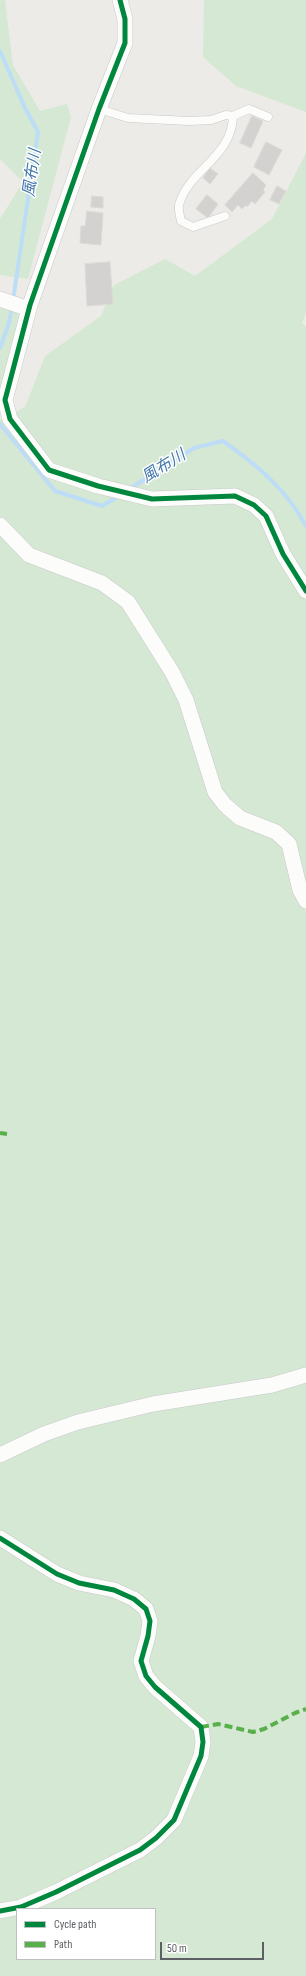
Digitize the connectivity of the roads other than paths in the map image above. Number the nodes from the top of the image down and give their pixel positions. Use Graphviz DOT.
graph roads {
  1 [pos="120,0"];
  2 [pos="99,109"];
  3 [pos="233,116"];
  4 [pos="268,117"];
  5 [pos="225,216"];
  6 [pos="0,299"];
  7 [pos="29,309"];
  8 [pos="0,525"];
  9 [pos="306,591"];
  10 [pos="306,901"];
  11 [pos="306,1375"];
  12 [pos="0,1455"];
  13 [pos="0,1538"];
  14 [pos="0,1911"];
  1 -- 2 [label="street"];
  2 -- 3 [label="lane"];
  2 -- 7 [label="street"];
  3 -- 4 [label="lane"];
  3 -- 5 [label="lane"];
  6 -- 7 [label="street"];
  7 -- 9 [label="street"];
  8 -- 10 [label="street"];
  11 -- 12 [label="street"];
  13 -- 14 [label="street"];
}
